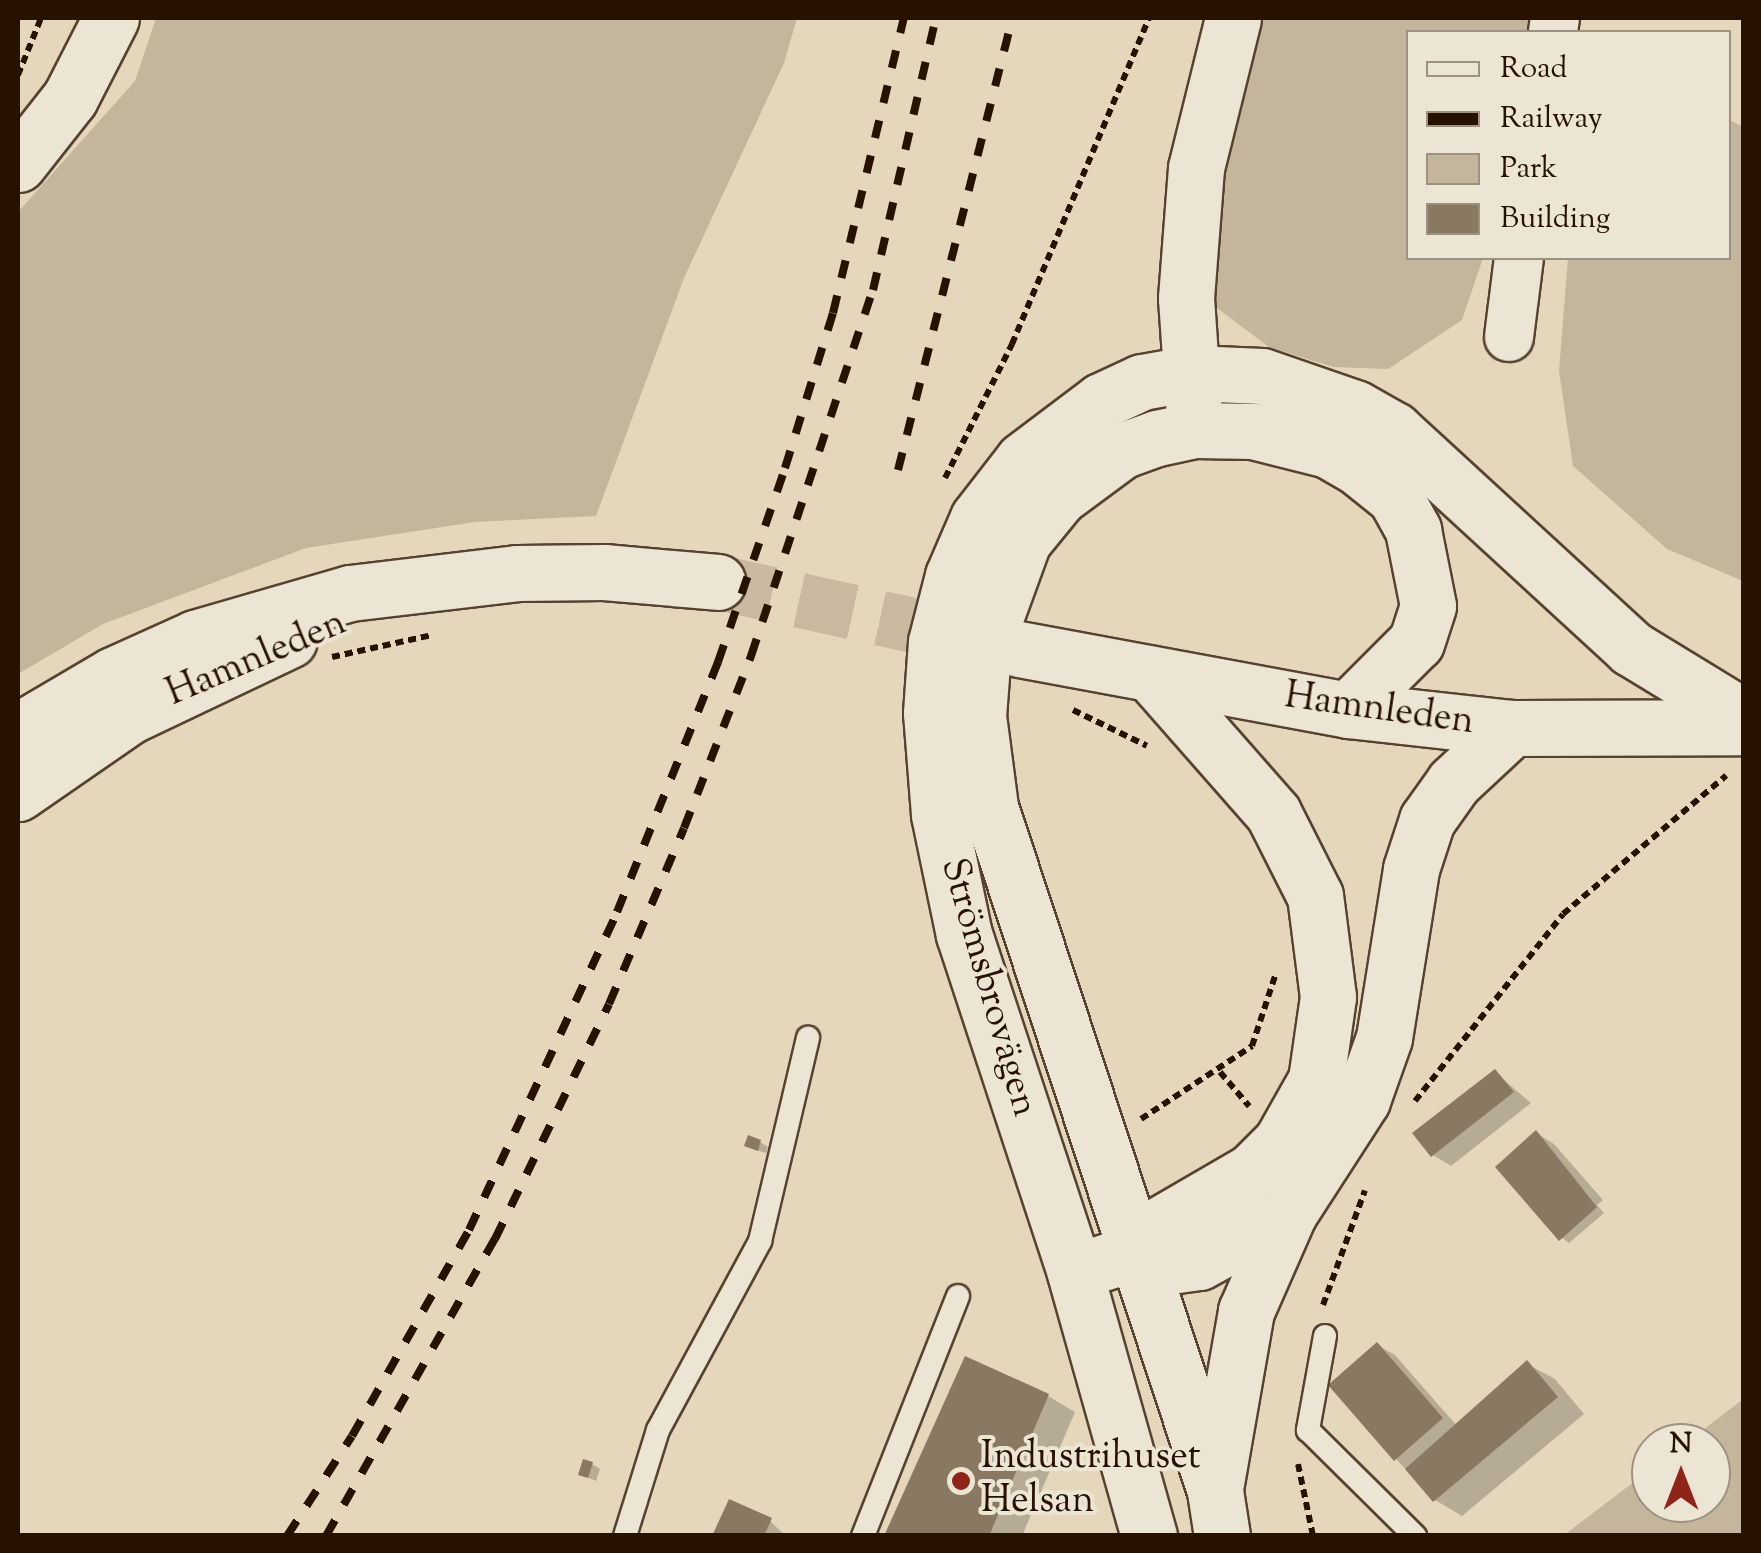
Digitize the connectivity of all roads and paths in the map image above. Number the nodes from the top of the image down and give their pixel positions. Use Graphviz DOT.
graph roads {
  1 [pos="41,18"];
  2 [pos="112,18"];
  3 [pos="1233,18"];
  4 [pos="18,75"];
  5 [pos="18,164"];
  6 [pos="1518,260"];
  7 [pos="1508,337"];
  8 [pos="1192,373"];
  9 [pos="1195,430"];
  10 [pos="517,573"];
  11 [pos="718,582"];
  12 [pos="446,632"];
  13 [pos="1019,648"];
  14 [pos="317,663"];
  15 [pos="1151,674"];
  16 [pos="1064,705"];
  17 [pos="1348,710"];
  18 [pos="1744,717"];
  19 [pos="1512,728"];
  20 [pos="18,732"];
  21 [pos="1737,750"];
  22 [pos="1158,754"];
  23 [pos="18,793"];
  24 [pos="1278,961"];
  25 [pos="808,1038"];
  26 [pos="1412,1106"];
  27 [pos="1136,1122"];
  28 [pos="1367,1186"];
  29 [pos="1289,1214"];
  30 [pos="1350,1219"];
  31 [pos="1132,1253"];
  32 [pos="1075,1272"];
  33 [pos="958,1296"];
  34 [pos="1324,1336"];
  35 [pos="1218,1513"];
  36 [pos="625,1536"];
  37 [pos="863,1536"];
  38 [pos="1149,1536"];
  39 [pos="1415,1536"];
  1 -- 4 [label="path"];
  2 -- 5 [label="main road"];
  3 -- 8 [label="main road"];
  6 -- 7 [label="street"];
  8 -- 9 [label="main road"];
  8 -- 18 [label="main road, Strömsbrovägen"];
  8 -- 32 [label="main road, Strömsbrovägen"];
  9 -- 17 [label="main road, Strömsbrovägen"];
  9 -- 31 [label="main road, Strömsbrovägen"];
  10 -- 11 [label="main road, Hamnleden"];
  10 -- 20 [label="main road, Hamnleden"];
  10 -- 23 [label="main road, Hamnleden"];
  12 -- 14 [label="path"];
  13 -- 15 [label="main road, Hamnleden"];
  15 -- 17 [label="main road, Hamnleden"];
  15 -- 31 [label="main road"];
  16 -- 22 [label="path"];
  17 -- 19 [label="main road, Hamnleden"];
  19 -- 21 [label="main road, Hamnleden"];
  19 -- 29 [label="main road"];
  21 -- 26 [label="path"];
  24 -- 27 [label="path"];
  25 -- 36 [label="lane"];
  28 -- 30 [label="path"];
  29 -- 31 [label="main road"];
  29 -- 35 [label="main road"];
  31 -- 32 [label="main road"];
  31 -- 35 [label="main road, Strömsbrovägen"];
  32 -- 38 [label="main road, Strömsbrovägen"];
  33 -- 37 [label="lane"];
  34 -- 39 [label="lane"];
}
